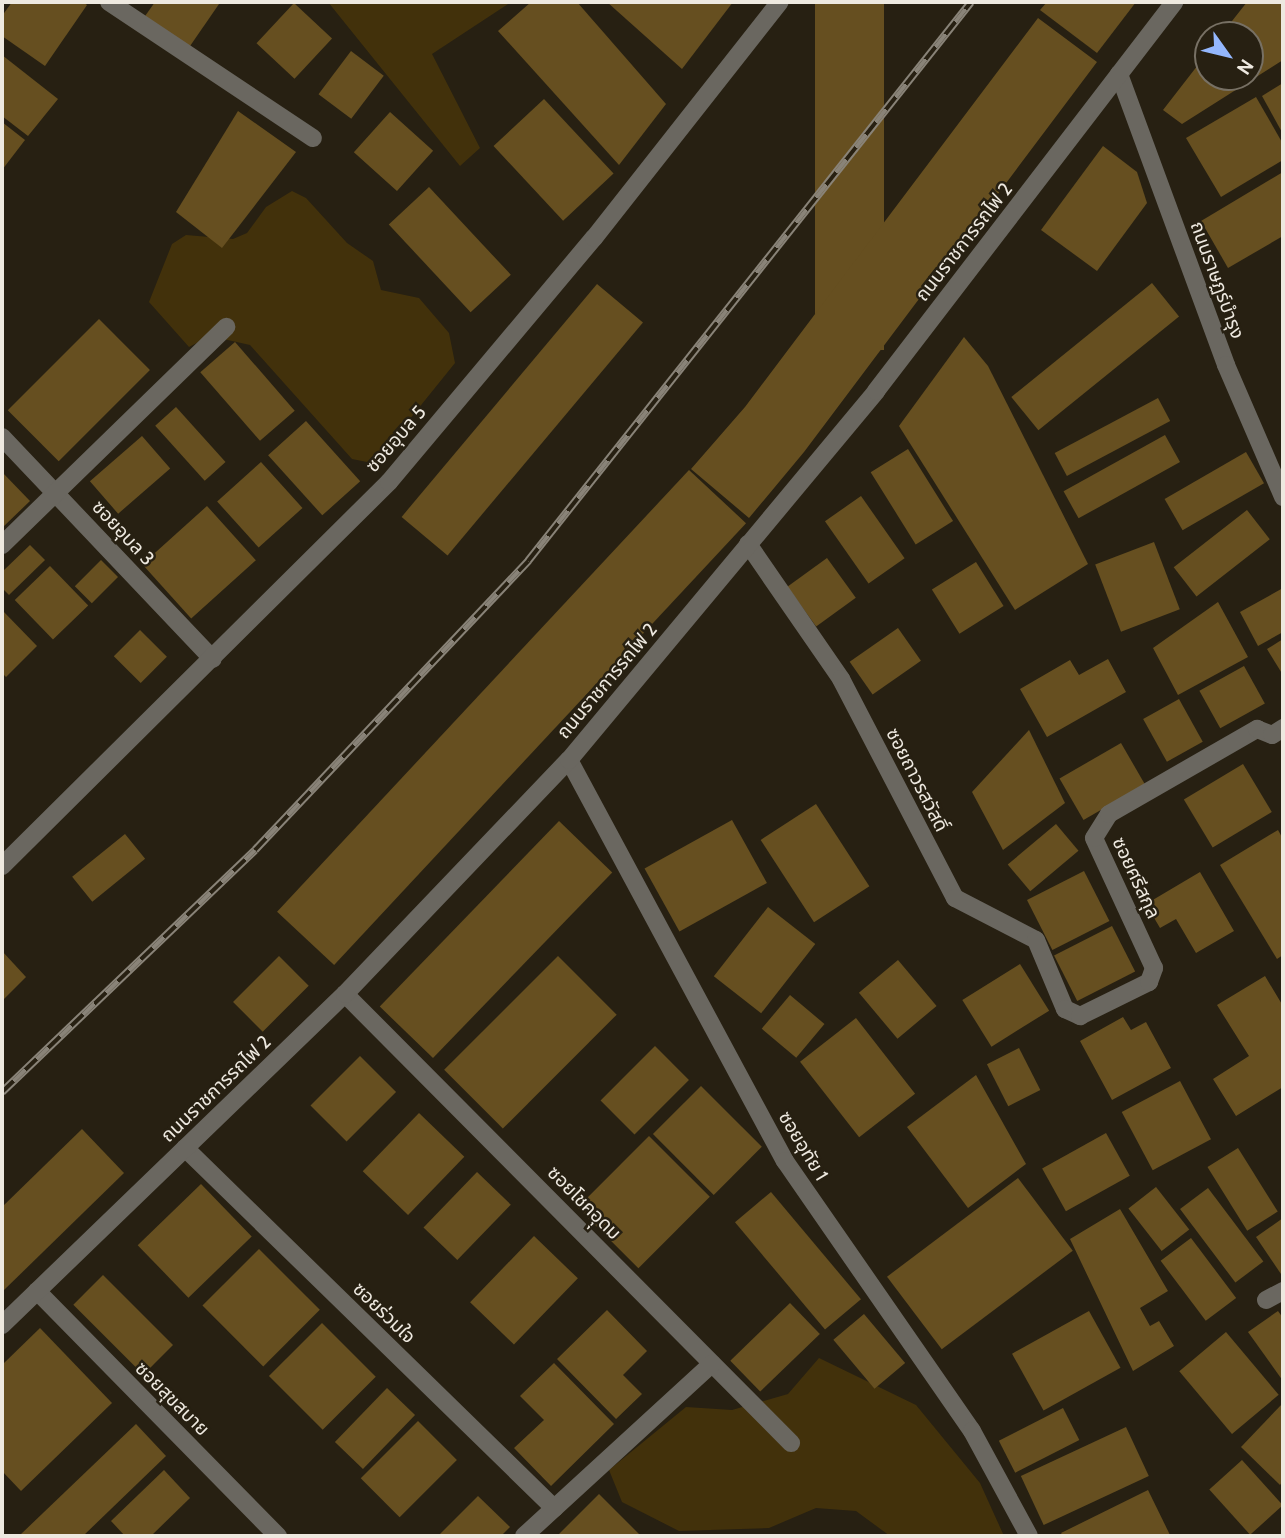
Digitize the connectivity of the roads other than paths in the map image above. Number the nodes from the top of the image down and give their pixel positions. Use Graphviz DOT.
graph roads {
  1 [pos="109,2"];
  2 [pos="780,2"];
  3 [pos="1174,2"];
  4 [pos="1119,74"];
  5 [pos="313,138"];
  6 [pos="226,327"];
  7 [pos="2,437"];
  8 [pos="55,492"];
  9 [pos="1283,497"];
  10 [pos="748,544"];
  11 [pos="2,545"];
  12 [pos="213,659"];
  13 [pos="1283,728"];
  14 [pos="569,760"];
  15 [pos="2,866"];
  16 [pos="345,994"];
  17 [pos="1065,1009"];
  18 [pos="185,1148"];
  19 [pos="37,1291"];
  20 [pos="1283,1291"];
  21 [pos="1266,1300"];
  22 [pos="2,1325"];
  23 [pos="712,1364"];
  24 [pos="792,1443"];
  25 [pos="554,1508"];
  26 [pos="278,1536"];
  27 [pos="524,1536"];
  28 [pos="1029,1536"];
  1 -- 5 [label="street"];
  2 -- 12 [label="street, ซอยอุบล 5"];
  3 -- 4 [label="street, ถนนราชการรถไฟ 2"];
  4 -- 9 [label="street, ถนนราษฏร์บำรุง"];
  4 -- 10 [label="street, ถนนราชการรถไฟ 2"];
  6 -- 8 [label="street"];
  7 -- 8 [label="street, ซอยอุบล 3"];
  8 -- 11 [label="street"];
  8 -- 12 [label="street, ซอยอุบล 3"];
  10 -- 14 [label="street, ถนนราชการรถไฟ 2"];
  10 -- 17 [label="street, ซอยถาวรสวัสดิ์"];
  12 -- 15 [label="street, ซอยอุบล 5"];
  13 -- 17 [label="street, ซอยศรีสกุล"];
  14 -- 16 [label="street, ถนนราชการรถไฟ 2"];
  14 -- 28 [label="street, ซอยอุทัย 1"];
  16 -- 18 [label="street, ถนนราชการรถไฟ 2"];
  16 -- 23 [label="street, ซอยโชคอุุดม"];
  18 -- 19 [label="street, ถนนราชการรถไฟ 2"];
  18 -- 25 [label="street, ซอยร่วมใจ"];
  19 -- 22 [label="street, ถนนราชการรถไฟ 2"];
  19 -- 26 [label="street, ซอยสุขสบาย"];
  20 -- 21 [label="street"];
  23 -- 24 [label="street, ซอยโชคอุุดม"];
  23 -- 25 [label="street"];
  25 -- 27 [label="street"];
}
